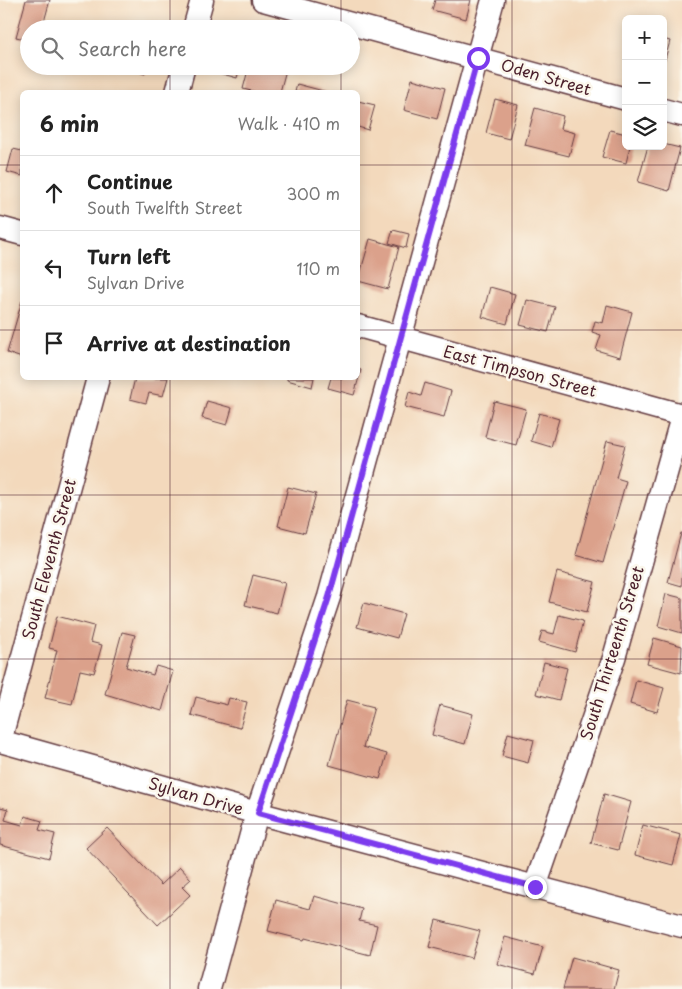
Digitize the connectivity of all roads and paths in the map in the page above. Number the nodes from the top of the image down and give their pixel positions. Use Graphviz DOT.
graph roads {
  1 [pos="202,0"];
  2 [pos="263,0"];
  3 [pos="493,0"];
  4 [pos="196,20"];
  5 [pos="337,20"];
  6 [pos="360,26"];
  7 [pos="478,58"];
  8 [pos="182,75"];
  9 [pos="178,90"];
  10 [pos="622,98"];
  11 [pos="667,111"];
  12 [pos="682,115"];
  13 [pos="0,228"];
  14 [pos="20,233"];
  15 [pos="360,327"];
  16 [pos="401,338"];
  17 [pos="97,380"];
  18 [pos="682,416"];
  19 [pos="0,741"];
  20 [pos="258,813"];
  21 [pos="535,887"];
  22 [pos="682,926"];
  23 [pos="209,989"];
  1 -- 4 [label="street"];
  2 -- 5 [label="street, Oden Street"];
  3 -- 7 [label="street"];
  6 -- 7 [label="street, Oden Street"];
  7 -- 10 [label="street, Oden Street"];
  7 -- 16 [label="street"];
  8 -- 9 [label="street"];
  11 -- 12 [label="street"];
  13 -- 14 [label="street"];
  15 -- 16 [label="street, East Timpson Street"];
  16 -- 18 [label="street, East Timpson Street"];
  16 -- 20 [label="street"];
  17 -- 19 [label="street, South Eleventh Street"];
  18 -- 21 [label="street, South Thirteenth Street"];
  19 -- 20 [label="street, Sylvan Drive"];
  20 -- 21 [label="street, Sylvan Drive"];
  20 -- 23 [label="street"];
  21 -- 22 [label="street, Sylvan Drive"];
}
